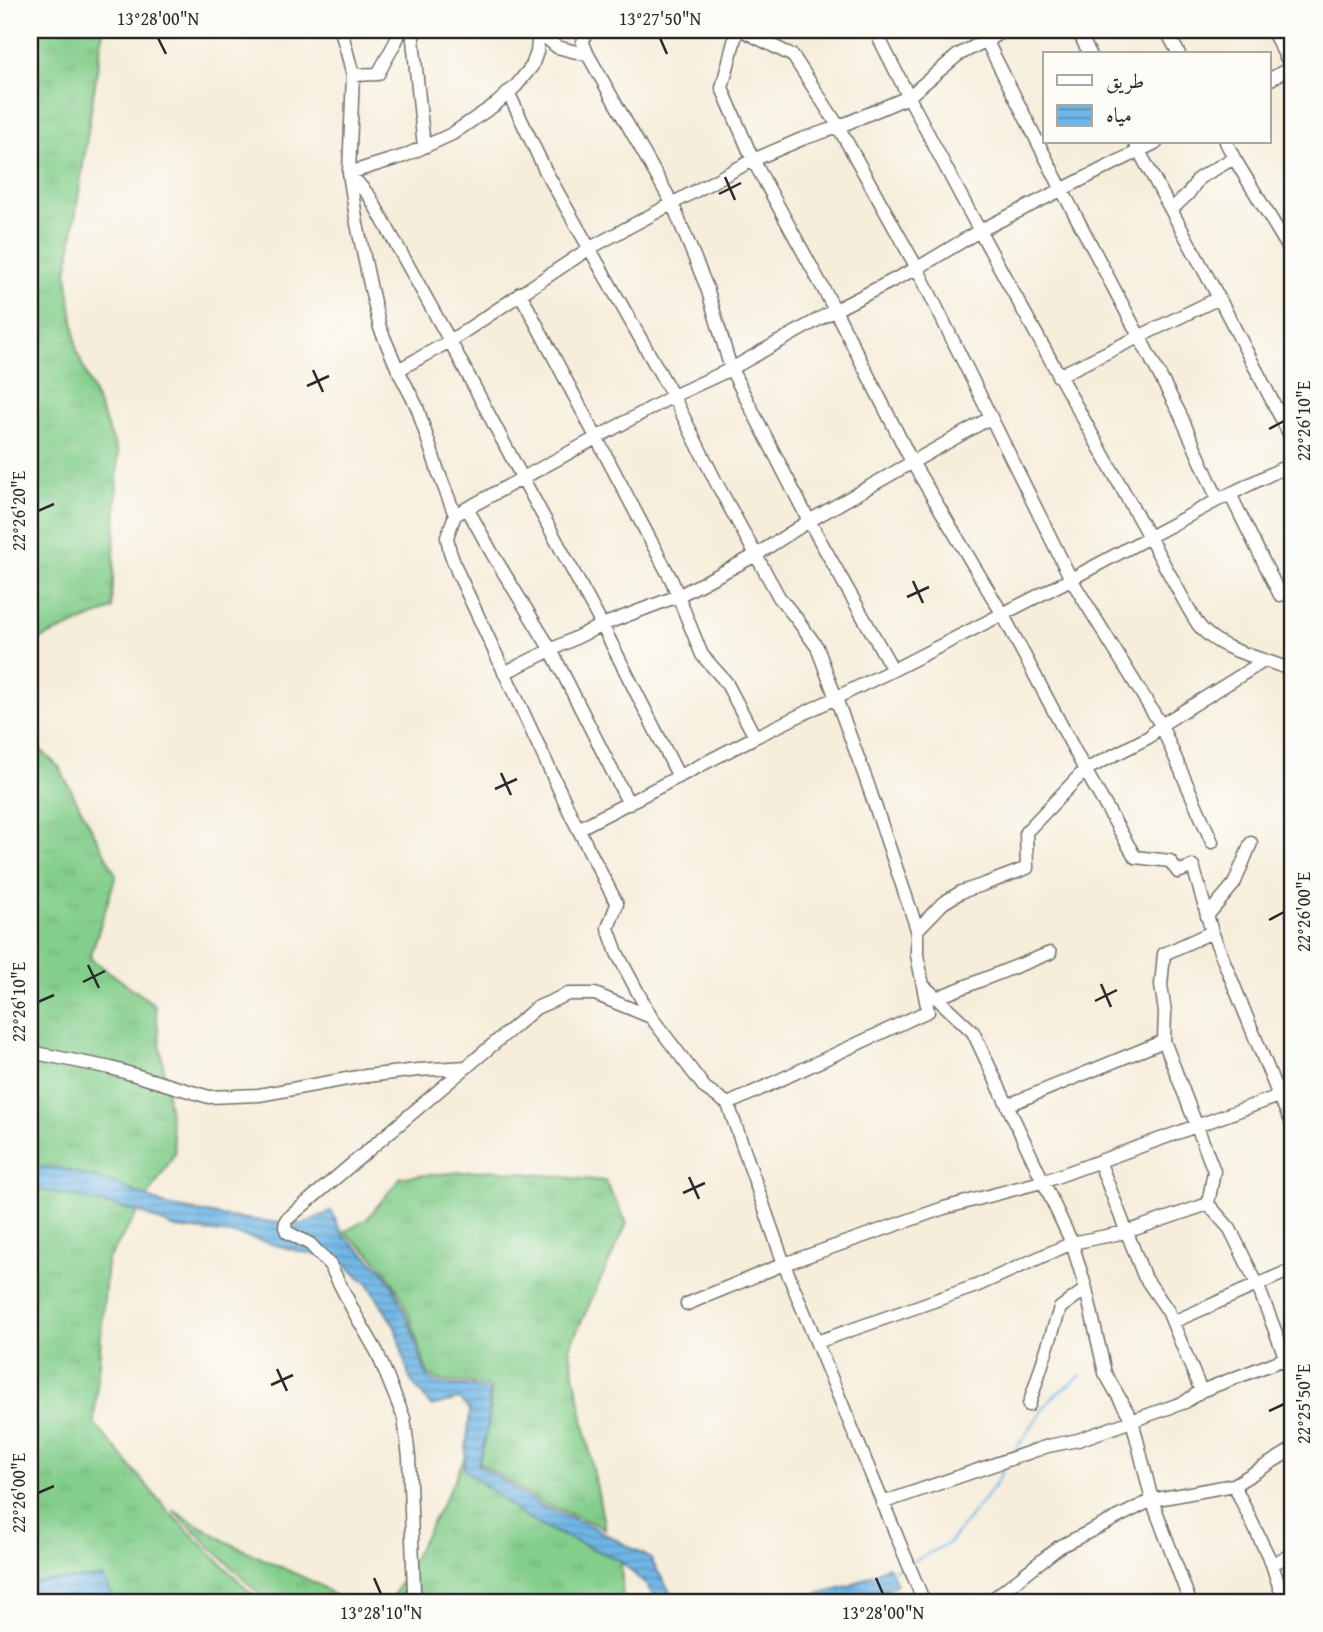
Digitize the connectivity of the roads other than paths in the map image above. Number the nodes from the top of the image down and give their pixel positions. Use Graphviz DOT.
graph roads {
  1 [pos="341,30"];
  2 [pos="401,30"];
  3 [pos="412,30"];
  4 [pos="584,30"];
  5 [pos="740,30"];
  6 [pos="875,30"];
  7 [pos="1006,30"];
  8 [pos="1077,30"];
  9 [pos="1166,30"];
  10 [pos="1272,30"];
  11 [pos="538,31"];
  12 [pos="983,35"];
  13 [pos="1089,52"];
  14 [pos="1178,52"];
  15 [pos="588,55"];
  16 [pos="1293,68"];
  17 [pos="353,75"];
  18 [pos="1270,80"];
  19 [pos="508,92"];
  20 [pos="908,97"];
  21 [pos="838,127"];
  22 [pos="1227,144"];
  23 [pos="1136,146"];
  24 [pos="424,147"];
  25 [pos="1234,158"];
  26 [pos="753,160"];
  27 [pos="349,173"];
  28 [pos="1061,188"];
  29 [pos="672,203"];
  30 [pos="1172,209"];
  31 [pos="979,231"];
  32 [pos="590,248"];
  33 [pos="1293,253"];
  34 [pos="917,268"];
  35 [pos="520,293"];
  36 [pos="1219,298"];
  37 [pos="835,310"];
  38 [pos="1138,336"];
  39 [pos="450,341"];
  40 [pos="731,369"];
  41 [pos="398,370"];
  42 [pos="1058,376"];
  43 [pos="673,396"];
  44 [pos="990,418"];
  45 [pos="596,438"];
  46 [pos="1293,441"];
  47 [pos="912,462"];
  48 [pos="1293,463"];
  49 [pos="523,479"];
  50 [pos="1230,494"];
  51 [pos="1218,500"];
  52 [pos="467,508"];
  53 [pos="455,515"];
  54 [pos="809,521"];
  55 [pos="1149,538"];
  56 [pos="755,555"];
  57 [pos="1071,579"];
  58 [pos="1280,595"];
  59 [pos="678,596"];
  60 [pos="1003,615"];
  61 [pos="602,625"];
  62 [pos="551,650"];
  63 [pos="1264,660"];
  64 [pos="893,670"];
  65 [pos="1293,671"];
  66 [pos="504,673"];
  67 [pos="837,696"];
  68 [pos="1161,726"];
  69 [pos="755,737"];
  70 [pos="1086,770"];
  71 [pos="679,777"];
  72 [pos="629,804"];
  73 [pos="578,829"];
  74 [pos="1212,842"];
  75 [pos="1251,843"];
  76 [pos="1208,916"];
  77 [pos="917,930"];
  78 [pos="1212,932"];
  79 [pos="1050,953"];
  80 [pos="924,986"];
  81 [pos="936,998"];
  82 [pos="650,1017"];
  83 [pos="1164,1041"];
  84 [pos="30,1052"];
  85 [pos="467,1067"];
  86 [pos="1293,1085"];
  87 [pos="1279,1096"];
  88 [pos="728,1104"];
  89 [pos="1008,1105"];
  90 [pos="1198,1125"];
  91 [pos="1293,1125"];
  92 [pos="1099,1161"];
  93 [pos="1045,1181"];
  94 [pos="1208,1204"];
  95 [pos="1126,1232"];
  96 [pos="1073,1243"];
  97 [pos="784,1265"];
  98 [pos="1293,1269"];
  99 [pos="1257,1284"];
  100 [pos="1086,1289"];
  101 [pos="687,1304"];
  102 [pos="1173,1322"];
  103 [pos="817,1342"];
  104 [pos="1290,1357"];
  105 [pos="1293,1377"];
  106 [pos="1201,1391"];
  107 [pos="1029,1405"];
  108 [pos="1132,1420"];
  109 [pos="1293,1449"];
  110 [pos="1234,1485"];
  111 [pos="1153,1500"];
  112 [pos="882,1503"];
  113 [pos="1293,1554"];
  114 [pos="1272,1564"];
  115 [pos="416,1602"];
  116 [pos="924,1602"];
  117 [pos="989,1602"];
  118 [pos="1190,1602"];
  119 [pos="1283,1602"];
  1 -- 17 [label="street"];
  2 -- 17 [label="street"];
  3 -- 24 [label="street"];
  4 -- 15 [label="street"];
  5 -- 21 [label="street"];
  5 -- 26 [label="street"];
  6 -- 20 [label="street"];
  7 -- 12 [label="street"];
  8 -- 13 [label="street"];
  9 -- 14 [label="street"];
  10 -- 16 [label="street"];
  11 -- 15 [label="street"];
  11 -- 19 [label="street"];
  12 -- 20 [label="street"];
  12 -- 28 [label="street"];
  15 -- 29 [label="street"];
  16 -- 18 [label="street"];
  17 -- 27 [label="street"];
  19 -- 24 [label="street"];
  19 -- 32 [label="street"];
  20 -- 21 [label="street"];
  20 -- 31 [label="street"];
  21 -- 26 [label="street"];
  21 -- 34 [label="street"];
  22 -- 25 [label="street"];
  23 -- 28 [label="street"];
  23 -- 30 [label="street"];
  24 -- 27 [label="street"];
  25 -- 30 [label="street"];
  25 -- 33 [label="street"];
  26 -- 29 [label="street"];
  26 -- 37 [label="street"];
  27 -- 39 [label="street"];
  27 -- 41 [label="street"];
  28 -- 31 [label="street"];
  28 -- 38 [label="street"];
  29 -- 32 [label="street"];
  29 -- 40 [label="street"];
  30 -- 36 [label="street"];
  31 -- 34 [label="street"];
  31 -- 42 [label="street"];
  32 -- 35 [label="street"];
  32 -- 43 [label="street"];
  34 -- 37 [label="street"];
  34 -- 44 [label="street"];
  35 -- 39 [label="street"];
  35 -- 45 [label="street"];
  36 -- 38 [label="street"];
  36 -- 46 [label="street"];
  37 -- 40 [label="street"];
  37 -- 47 [label="street"];
  38 -- 42 [label="street"];
  38 -- 51 [label="street"];
  39 -- 41 [label="street"];
  39 -- 49 [label="street"];
  40 -- 43 [label="street"];
  40 -- 54 [label="street"];
  41 -- 53 [label="street"];
  42 -- 55 [label="street"];
  43 -- 45 [label="street"];
  43 -- 56 [label="street"];
  44 -- 47 [label="street"];
  44 -- 57 [label="street"];
  45 -- 49 [label="street"];
  45 -- 59 [label="street"];
  47 -- 54 [label="street"];
  47 -- 60 [label="street"];
  48 -- 50 [label="street"];
  49 -- 52 [label="street"];
  49 -- 61 [label="street"];
  50 -- 51 [label="street"];
  50 -- 58 [label="street"];
  51 -- 55 [label="street"];
  52 -- 53 [label="street"];
  52 -- 62 [label="street"];
  53 -- 66 [label="street"];
  54 -- 56 [label="street"];
  54 -- 64 [label="street"];
  55 -- 57 [label="street"];
  55 -- 63 [label="street"];
  56 -- 59 [label="street"];
  56 -- 67 [label="street"];
  57 -- 60 [label="street"];
  57 -- 68 [label="street"];
  59 -- 61 [label="street"];
  59 -- 69 [label="street"];
  60 -- 64 [label="street"];
  60 -- 70 [label="street"];
  61 -- 62 [label="street"];
  61 -- 71 [label="street"];
  62 -- 66 [label="street"];
  62 -- 72 [label="street"];
  63 -- 65 [label="street"];
  63 -- 68 [label="street"];
  64 -- 67 [label="street"];
  66 -- 73 [label="street"];
  67 -- 69 [label="street"];
  67 -- 77 [label="street"];
  68 -- 70 [label="street"];
  68 -- 74 [label="street"];
  69 -- 71 [label="street"];
  70 -- 76 [label="street"];
  70 -- 77 [label="street"];
  71 -- 72 [label="street"];
  72 -- 73 [label="street"];
  73 -- 82 [label="street"];
  75 -- 76 [label="street"];
  76 -- 78 [label="street"];
  77 -- 80 [label="street"];
  78 -- 83 [label="street"];
  78 -- 87 [label="street"];
  79 -- 81 [label="street"];
  80 -- 81 [label="street"];
  80 -- 88 [label="street"];
  81 -- 89 [label="street"];
  82 -- 85 [label="street"];
  82 -- 88 [label="street"];
  83 -- 89 [label="street"];
  83 -- 90 [label="street"];
  84 -- 85 [label="street"];
  85 -- 115 [label="street"];
  86 -- 87 [label="street"];
  87 -- 90 [label="street"];
  87 -- 91 [label="street"];
  88 -- 97 [label="street"];
  89 -- 93 [label="street"];
  90 -- 92 [label="street"];
  90 -- 94 [label="street"];
  92 -- 93 [label="street"];
  92 -- 95 [label="street"];
  93 -- 96 [label="street"];
  93 -- 97 [label="street"];
  94 -- 95 [label="street"];
  94 -- 99 [label="street"];
  95 -- 96 [label="street"];
  95 -- 102 [label="street"];
  96 -- 100 [label="street"];
  96 -- 103 [label="street"];
  97 -- 101 [label="street"];
  97 -- 103 [label="street"];
  98 -- 99 [label="street"];
  99 -- 102 [label="street"];
  99 -- 104 [label="street"];
  100 -- 107 [label="street"];
  100 -- 108 [label="street"];
  102 -- 106 [label="street"];
  103 -- 112 [label="street"];
  104 -- 105 [label="street"];
  104 -- 106 [label="street"];
  106 -- 108 [label="street"];
  108 -- 111 [label="street"];
  108 -- 112 [label="street"];
  109 -- 110 [label="street"];
  110 -- 111 [label="street"];
  110 -- 114 [label="street"];
  111 -- 117 [label="street"];
  111 -- 118 [label="street"];
  112 -- 116 [label="street"];
  113 -- 114 [label="street"];
  114 -- 119 [label="street"];
}
